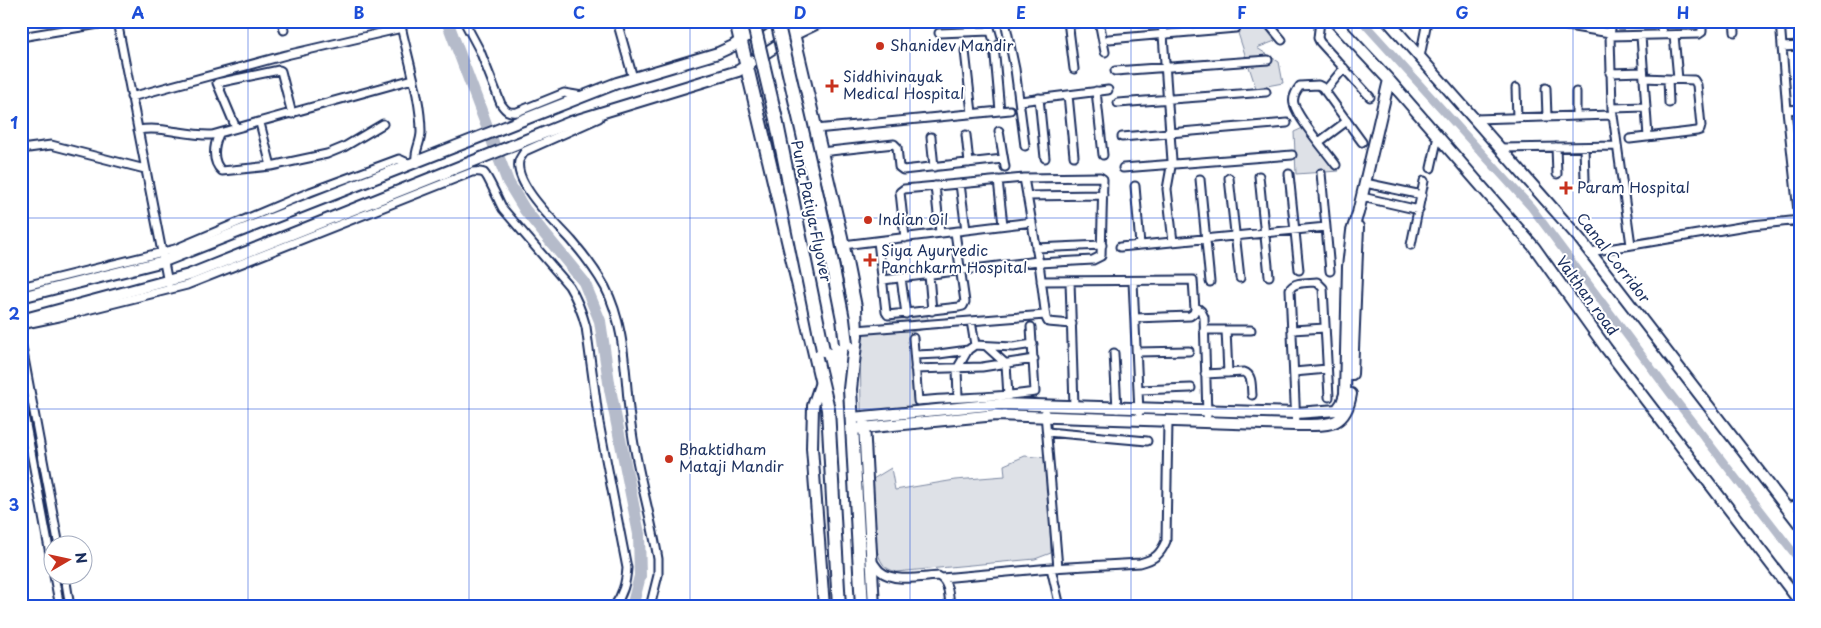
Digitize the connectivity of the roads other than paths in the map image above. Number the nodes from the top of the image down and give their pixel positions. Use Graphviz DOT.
graph roads {
  1 [pos="117,21"];
  2 [pos="282,21"];
  3 [pos="464,21"];
  4 [pos="617,21"];
  5 [pos="736,21"];
  6 [pos="753,21"];
  7 [pos="768,21"];
  8 [pos="777,21"];
  9 [pos="790,21"];
  10 [pos="822,21"];
  11 [pos="988,21"];
  12 [pos="1005,21"];
  13 [pos="1092,21"];
  14 [pos="1099,21"];
  15 [pos="1162,21"];
  16 [pos="1266,21"];
  17 [pos="1320,21"];
  18 [pos="1334,21"];
  19 [pos="1388,21"];
  20 [pos="1427,21"];
  21 [pos="1549,21"];
  22 [pos="1612,21"];
  23 [pos="1660,21"];
  24 [pos="1702,21"];
  25 [pos="1734,21"];
  26 [pos="1780,21"];
  27 [pos="1068,23"];
  28 [pos="401,24"];
  29 [pos="1578,24"];
  30 [pos="1236,28"];
  31 [pos="284,30"];
  32 [pos="1736,32"];
  33 [pos="939,33"];
  34 [pos="1163,34"];
  35 [pos="793,35"];
  36 [pos="1610,35"];
  37 [pos="1662,35"];
  38 [pos="1674,35"];
  39 [pos="1641,36"];
  40 [pos="21,37"];
  41 [pos="992,38"];
  42 [pos="1109,39"];
  43 [pos="1282,40"];
  44 [pos="740,41"];
  45 [pos="1782,46"];
  46 [pos="1800,46"];
  47 [pos="966,51"];
  48 [pos="1105,52"];
  49 [pos="1420,57"];
  50 [pos="1268,60"];
  51 [pos="746,66"];
  52 [pos="1165,67"];
  53 [pos="1344,68"];
  54 [pos="1074,69"];
  55 [pos="1115,71"];
  56 [pos="1610,73"];
  57 [pos="215,74"];
  58 [pos="1644,75"];
  59 [pos="633,78"];
  60 [pos="413,79"];
  61 [pos="1668,79"];
  62 [pos="1678,79"];
  63 [pos="1390,80"];
  64 [pos="217,83"];
  65 [pos="1516,88"];
  66 [pos="1546,88"];
  67 [pos="1108,90"];
  68 [pos="1096,91"];
  69 [pos="1325,91"];
  70 [pos="1266,92"];
  71 [pos="1576,92"];
  72 [pos="1068,95"];
  73 [pos="582,96"];
  74 [pos="131,97"];
  75 [pos="1370,97"];
  76 [pos="1039,98"];
  77 [pos="1168,100"];
  78 [pos="1020,101"];
  79 [pos="1118,103"];
  80 [pos="1669,103"];
  81 [pos="621,107"];
  82 [pos="1646,107"];
  83 [pos="1800,109"];
  84 [pos="1010,110"];
  85 [pos="1787,110"];
  86 [pos="1000,111"];
  87 [pos="1613,112"];
  88 [pos="972,113"];
  89 [pos="292,114"];
  90 [pos="1576,116"];
  91 [pos="1547,117"];
  92 [pos="1517,118"];
  93 [pos="1475,119"];
  94 [pos="1347,121"];
  95 [pos="260,123"];
  96 [pos="1287,123"];
  97 [pos="383,124"];
  98 [pos="236,128"];
  99 [pos="138,130"];
  100 [pos="816,130"];
  101 [pos="999,131"];
  102 [pos="1170,133"];
  103 [pos="219,134"];
  104 [pos="966,135"];
  105 [pos="1438,136"];
  106 [pos="1648,136"];
  107 [pos="931,137"];
  108 [pos="1122,137"];
  109 [pos="1630,138"];
  110 [pos="1319,142"];
  111 [pos="1362,142"];
  112 [pos="1025,146"];
  113 [pos="1584,146"];
  114 [pos="1617,146"];
  115 [pos="1556,147"];
  116 [pos="1500,148"];
  117 [pos="21,149"];
  118 [pos="821,152"];
  119 [pos="1103,154"];
  120 [pos="1292,155"];
  121 [pos="1074,156"];
  122 [pos="1045,158"];
  123 [pos="1003,159"];
  124 [pos="413,163"];
  125 [pos="969,163"];
  126 [pos="1171,164"];
  127 [pos="1336,165"];
  128 [pos="271,166"];
  129 [pos="934,167"];
  130 [pos="1004,167"];
  131 [pos="1123,168"];
  132 [pos="1431,168"];
  133 [pos="145,169"];
  134 [pos="1321,173"];
  135 [pos="1289,174"];
  136 [pos="1557,174"];
  137 [pos="1259,176"];
  138 [pos="1024,178"];
  139 [pos="1229,178"];
  140 [pos="1585,178"];
  141 [pos="998,180"];
  142 [pos="1200,180"];
  143 [pos="1424,180"];
  144 [pos="1365,183"];
  145 [pos="960,184"];
  146 [pos="935,186"];
  147 [pos="1135,186"];
  148 [pos="1103,195"];
  149 [pos="1422,195"];
  150 [pos="1028,196"];
  151 [pos="1362,197"];
  152 [pos="1419,210"];
  153 [pos="1358,213"];
  154 [pos="1799,220"];
  155 [pos="1032,222"];
  156 [pos="1004,226"];
  157 [pos="1326,227"];
  158 [pos="966,230"];
  159 [pos="1295,230"];
  160 [pos="1800,230"];
  161 [pos="955,232"];
  162 [pos="940,233"];
  163 [pos="1265,233"];
  164 [pos="1235,236"];
  165 [pos="905,238"];
  166 [pos="1206,239"];
  167 [pos="878,241"];
  168 [pos="1172,242"];
  169 [pos="1102,245"];
  170 [pos="1140,245"];
  171 [pos="1411,245"];
  172 [pos="1631,245"];
  173 [pos="844,246"];
  174 [pos="1120,247"];
  175 [pos="1036,248"];
  176 [pos="1590,252"];
  177 [pos="163,257"];
  178 [pos="1039,262"];
  179 [pos="1299,270"];
  180 [pos="960,271"];
  181 [pos="1330,271"];
  182 [pos="929,275"];
  183 [pos="1269,276"];
  184 [pos="901,278"];
  185 [pos="1240,278"];
  186 [pos="883,280"];
  187 [pos="1041,281"];
  188 [pos="1070,281"];
  189 [pos="1133,281"];
  190 [pos="1210,282"];
  191 [pos="169,286"];
  192 [pos="21,287"];
  193 [pos="21,297"];
  194 [pos="1195,306"];
  195 [pos="932,311"];
  196 [pos="906,314"];
  197 [pos="1045,315"];
  198 [pos="1135,318"];
  199 [pos="21,320"];
  200 [pos="971,321"];
  201 [pos="1072,324"];
  202 [pos="21,325"];
  203 [pos="1032,328"];
  204 [pos="1325,328"];
  205 [pos="856,330"];
  206 [pos="1204,330"];
  207 [pos="1226,330"];
  208 [pos="1251,330"];
  209 [pos="1292,330"];
  210 [pos="913,338"];
  211 [pos="21,342"];
  212 [pos="1033,344"];
  213 [pos="975,346"];
  214 [pos="986,346"];
  215 [pos="968,350"];
  216 [pos="1189,351"];
  217 [pos="1137,352"];
  218 [pos="1114,353"];
  219 [pos="915,356"];
  220 [pos="1034,359"];
  221 [pos="1006,364"];
  222 [pos="915,369"];
  223 [pos="957,369"];
  224 [pos="1327,369"];
  225 [pos="1294,372"];
  226 [pos="1228,373"];
  227 [pos="1205,374"];
  228 [pos="821,382"];
  229 [pos="1192,388"];
  230 [pos="850,389"];
  231 [pos="1139,390"];
  232 [pos="1252,395"];
  233 [pos="1008,396"];
  234 [pos="958,397"];
  235 [pos="1329,397"];
  236 [pos="21,398"];
  237 [pos="1044,405"];
  238 [pos="1074,406"];
  239 [pos="828,408"];
  240 [pos="1117,409"];
  241 [pos="1207,412"];
  242 [pos="1296,413"];
  243 [pos="1139,415"];
  244 [pos="1045,416"];
  245 [pos="1168,421"];
  246 [pos="1206,422"];
  247 [pos="858,423"];
  248 [pos="1296,425"];
  249 [pos="1047,432"];
  250 [pos="1147,441"];
  251 [pos="1800,504"];
  252 [pos="1786,507"];
  253 [pos="870,522"];
  254 [pos="1800,525"];
  255 [pos="858,529"];
  256 [pos="47,536"];
  257 [pos="57,536"];
  258 [pos="872,562"];
  259 [pos="1054,568"];
  260 [pos="942,578"];
  261 [pos="56,586"];
  262 [pos="67,586"];
  263 [pos="1800,602"];
  264 [pos="60,607"];
  265 [pos="70,607"];
  266 [pos="614,607"];
  267 [pos="650,607"];
  268 [pos="824,607"];
  269 [pos="839,607"];
  270 [pos="862,607"];
  271 [pos="874,607"];
  272 [pos="950,607"];
  273 [pos="1060,607"];
  1 -- 40 [label="street"];
  1 -- 74 [label="street"];
  2 -- 31 [label="street"];
  3 -- 73 [label="street"];
  4 -- 59 [label="street"];
  5 -- 44 [label="highway"];
  6 -- 239 [label="highway, Puna Patiya Flyover, bridge"];
  7 -- 44 [label="main road"];
  8 -- 230 [label="highway, Puna Patiya Flyover, bridge"];
  9 -- 35 [label="highway"];
  10 -- 35 [label="main road"];
  11 -- 41 [label="street"];
  12 -- 78 [label="street"];
  13 -- 27 [label="street"];
  14 -- 48 [label="street"];
  15 -- 34 [label="street"];
  16 -- 43 [label="street"];
  17 -- 53 [label="street"];
  18 -- 63 [label="main road, Valthan road"];
  19 -- 49 [label="main road, Canal Corridor"];
  20 -- 49 [label="street"];
  21 -- 29 [label="street"];
  22 -- 36 [label="street"];
  23 -- 37 [label="street"];
  24 -- 38 [label="street"];
  25 -- 32 [label="street"];
  26 -- 45 [label="street"];
  27 -- 54 [label="street"];
  28 -- 57 [label="street"];
  28 -- 60 [label="street"];
  29 -- 36 [label="street"];
  30 -- 34 [label="street"];
  33 -- 41 [label="street"];
  34 -- 42 [label="street"];
  34 -- 52 [label="street"];
  35 -- 51 [label="main road"];
  35 -- 100 [label="highway"];
  36 -- 39 [label="street"];
  36 -- 56 [label="street"];
  37 -- 38 [label="street"];
  37 -- 39 [label="street"];
  38 -- 62 [label="street"];
  39 -- 58 [label="street"];
  41 -- 86 [label="street"];
  44 -- 51 [label="highway"];
  44 -- 59 [label="main road"];
  45 -- 46 [label="street"];
  45 -- 85 [label="street"];
  47 -- 88 [label="street"];
  49 -- 93 [label="main road, Canal Corridor"];
  50 -- 52 [label="street"];
  51 -- 81 [label="main road"];
  51 -- 228 [label="highway"];
  52 -- 55 [label="street"];
  52 -- 77 [label="street"];
  53 -- 69 [label="street"];
  53 -- 75 [label="street"];
  56 -- 58 [label="street"];
  56 -- 87 [label="street"];
  57 -- 64 [label="street"];
  57 -- 74 [label="street"];
  58 -- 61 [label="street"];
  58 -- 82 [label="street"];
  59 -- 73 [label="main road"];
  60 -- 89 [label="street"];
  60 -- 124 [label="street"];
  61 -- 62 [label="street"];
  61 -- 80 [label="street"];
  62 -- 106 [label="street"];
  63 -- 105 [label="main road, Valthan road"];
  63 -- 144 [label="main road"];
  64 -- 89 [label="street"];
  64 -- 98 [label="street"];
  65 -- 92 [label="street"];
  66 -- 91 [label="street"];
  67 -- 68 [label="street"];
  68 -- 72 [label="street"];
  68 -- 119 [label="street"];
  69 -- 94 [label="street"];
  69 -- 110 [label="street"];
  70 -- 77 [label="street"];
  71 -- 90 [label="street"];
  72 -- 76 [label="street"];
  72 -- 121 [label="street"];
  73 -- 124 [label="main road"];
  74 -- 99 [label="street"];
  76 -- 78 [label="street"];
  76 -- 122 [label="street"];
  77 -- 79 [label="street"];
  77 -- 102 [label="street"];
  78 -- 112 [label="street"];
  81 -- 191 [label="main road"];
  81 -- 267 [label="street"];
  82 -- 87 [label="street"];
  82 -- 106 [label="street"];
  83 -- 85 [label="street"];
  84 -- 86 [label="street"];
  85 -- 154 [label="street"];
  86 -- 88 [label="street"];
  87 -- 90 [label="street"];
  87 -- 114 [label="street"];
  88 -- 100 [label="street"];
  89 -- 95 [label="street"];
  90 -- 91 [label="street"];
  91 -- 92 [label="street"];
  92 -- 93 [label="street"];
  93 -- 116 [label="main road, Canal Corridor"];
  94 -- 110 [label="street"];
  94 -- 111 [label="street"];
  95 -- 98 [label="street"];
  95 -- 128 [label="street"];
  96 -- 102 [label="street"];
  97 -- 128 [label="street"];
  98 -- 103 [label="street"];
  99 -- 103 [label="street"];
  99 -- 133 [label="street"];
  100 -- 118 [label="highway"];
  101 -- 123 [label="street"];
  102 -- 108 [label="street"];
  102 -- 126 [label="street"];
  103 -- 128 [label="street"];
  104 -- 125 [label="street"];
  105 -- 132 [label="street"];
  105 -- 263 [label="main road, Valthan road"];
  106 -- 109 [label="street"];
  107 -- 129 [label="street"];
  110 -- 127 [label="street"];
  113 -- 114 [label="street"];
  113 -- 115 [label="street"];
  113 -- 140 [label="street"];
  114 -- 172 [label="street"];
  115 -- 116 [label="street"];
  115 -- 136 [label="street"];
  116 -- 176 [label="main road, Canal Corridor"];
  117 -- 133 [label="street"];
  118 -- 129 [label="street"];
  118 -- 173 [label="highway"];
  120 -- 126 [label="street"];
  123 -- 125 [label="street"];
  123 -- 130 [label="street"];
  124 -- 177 [label="main road"];
  125 -- 129 [label="street"];
  126 -- 131 [label="street"];
  126 -- 168 [label="street"];
  133 -- 177 [label="street"];
  134 -- 157 [label="street"];
  135 -- 159 [label="street"];
  137 -- 163 [label="street"];
  138 -- 141 [label="street"];
  138 -- 148 [label="street"];
  138 -- 150 [label="street"];
  139 -- 164 [label="street"];
  141 -- 145 [label="street"];
  141 -- 156 [label="street"];
  142 -- 166 [label="street"];
  143 -- 149 [label="street"];
  144 -- 149 [label="street"];
  144 -- 151 [label="main road"];
  145 -- 146 [label="street"];
  145 -- 158 [label="street"];
  146 -- 162 [label="street"];
  146 -- 165 [label="street"];
  147 -- 170 [label="street"];
  148 -- 150 [label="street"];
  148 -- 169 [label="street"];
  149 -- 152 [label="street"];
  150 -- 155 [label="street"];
  151 -- 152 [label="street"];
  151 -- 153 [label="main road"];
  152 -- 171 [label="street"];
  153 -- 242 [label="main road"];
  153 -- 248 [label="main road"];
  154 -- 160 [label="street"];
  154 -- 172 [label="street"];
  155 -- 156 [label="street"];
  155 -- 175 [label="street"];
  156 -- 158 [label="street"];
  157 -- 159 [label="street"];
  157 -- 181 [label="street"];
  158 -- 161 [label="street"];
  159 -- 163 [label="street"];
  159 -- 179 [label="street"];
  161 -- 162 [label="street"];
  161 -- 180 [label="street"];
  162 -- 165 [label="street"];
  163 -- 164 [label="street"];
  163 -- 183 [label="street"];
  164 -- 166 [label="street"];
  164 -- 185 [label="street"];
  165 -- 167 [label="street"];
  166 -- 168 [label="street"];
  166 -- 190 [label="street"];
  167 -- 173 [label="street"];
  167 -- 186 [label="street"];
  168 -- 170 [label="street"];
  169 -- 175 [label="street"];
  169 -- 178 [label="street"];
  170 -- 174 [label="street"];
  172 -- 176 [label="street"];
  173 -- 205 [label="highway"];
  175 -- 178 [label="street"];
  176 -- 252 [label="main road, Canal Corridor"];
  177 -- 191 [label="street"];
  177 -- 192 [label="street"];
  177 -- 193 [label="main road"];
  178 -- 180 [label="street"];
  178 -- 187 [label="street"];
  180 -- 182 [label="street"];
  180 -- 195 [label="street"];
  182 -- 184 [label="street"];
  182 -- 195 [label="street"];
  184 -- 186 [label="street"];
  184 -- 196 [label="street"];
  186 -- 196 [label="street"];
  187 -- 188 [label="street"];
  187 -- 197 [label="street"];
  188 -- 189 [label="street"];
  188 -- 201 [label="street"];
  189 -- 194 [label="street"];
  189 -- 198 [label="street"];
  191 -- 199 [label="main road"];
  191 -- 202 [label="street"];
  191 -- 266 [label="street"];
  194 -- 198 [label="street"];
  194 -- 206 [label="street"];
  195 -- 196 [label="street"];
  197 -- 200 [label="street"];
  197 -- 201 [label="street"];
  198 -- 217 [label="street"];
  200 -- 205 [label="street"];
  200 -- 213 [label="street"];
  201 -- 238 [label="street"];
  203 -- 212 [label="street"];
  204 -- 209 [label="street"];
  204 -- 209 [label="street"];
  204 -- 224 [label="street"];
  205 -- 230 [label="highway"];
  206 -- 207 [label="street"];
  206 -- 227 [label="street"];
  207 -- 208 [label="street"];
  207 -- 226 [label="street"];
  209 -- 225 [label="street"];
  210 -- 219 [label="street"];
  211 -- 257 [label="street"];
  212 -- 214 [label="street"];
  212 -- 220 [label="street"];
  213 -- 214 [label="street"];
  213 -- 215 [label="street"];
  214 -- 221 [label="street"];
  215 -- 219 [label="street"];
  215 -- 223 [label="street"];
  216 -- 217 [label="street"];
  217 -- 231 [label="street"];
  218 -- 240 [label="street"];
  219 -- 222 [label="street"];
  220 -- 221 [label="street"];
  220 -- 233 [label="street"];
  221 -- 223 [label="street"];
  221 -- 233 [label="street"];
  222 -- 223 [label="street"];
  222 -- 234 [label="street"];
  223 -- 234 [label="street"];
  224 -- 225 [label="street"];
  224 -- 235 [label="street"];
  225 -- 242 [label="street"];
  226 -- 227 [label="street"];
  226 -- 232 [label="street"];
  227 -- 241 [label="street"];
  228 -- 239 [label="highway"];
  228 -- 268 [label="main road"];
  229 -- 231 [label="street"];
  230 -- 247 [label="highway"];
  231 -- 243 [label="street"];
  233 -- 234 [label="street"];
  236 -- 256 [label="street"];
  237 -- 238 [label="main road"];
  237 -- 244 [label="street"];
  237 -- 247 [label="main road"];
  238 -- 240 [label="main road"];
  239 -- 269 [label="highway"];
  240 -- 243 [label="main road"];
  241 -- 242 [label="main road"];
  241 -- 243 [label="main road"];
  241 -- 246 [label="street"];
  242 -- 248 [label="street"];
  243 -- 244 [label="main road"];
  243 -- 245 [label="main road"];
  244 -- 247 [label="main road"];
  244 -- 249 [label="street"];
  245 -- 246 [label="main road"];
  245 -- 259 [label="street"];
  246 -- 248 [label="main road"];
  247 -- 253 [label="main road"];
  247 -- 255 [label="highway"];
  249 -- 250 [label="street"];
  249 -- 259 [label="street"];
  251 -- 252 [label="street"];
  252 -- 254 [label="main road, Canal Corridor"];
  253 -- 255 [label="highway"];
  253 -- 258 [label="main road"];
  255 -- 270 [label="highway"];
  258 -- 260 [label="street"];
  258 -- 271 [label="main road"];
  259 -- 260 [label="street"];
  259 -- 273 [label="street"];
  260 -- 272 [label="street"];
  261 -- 264 [label="street"];
  262 -- 265 [label="street"];
}
